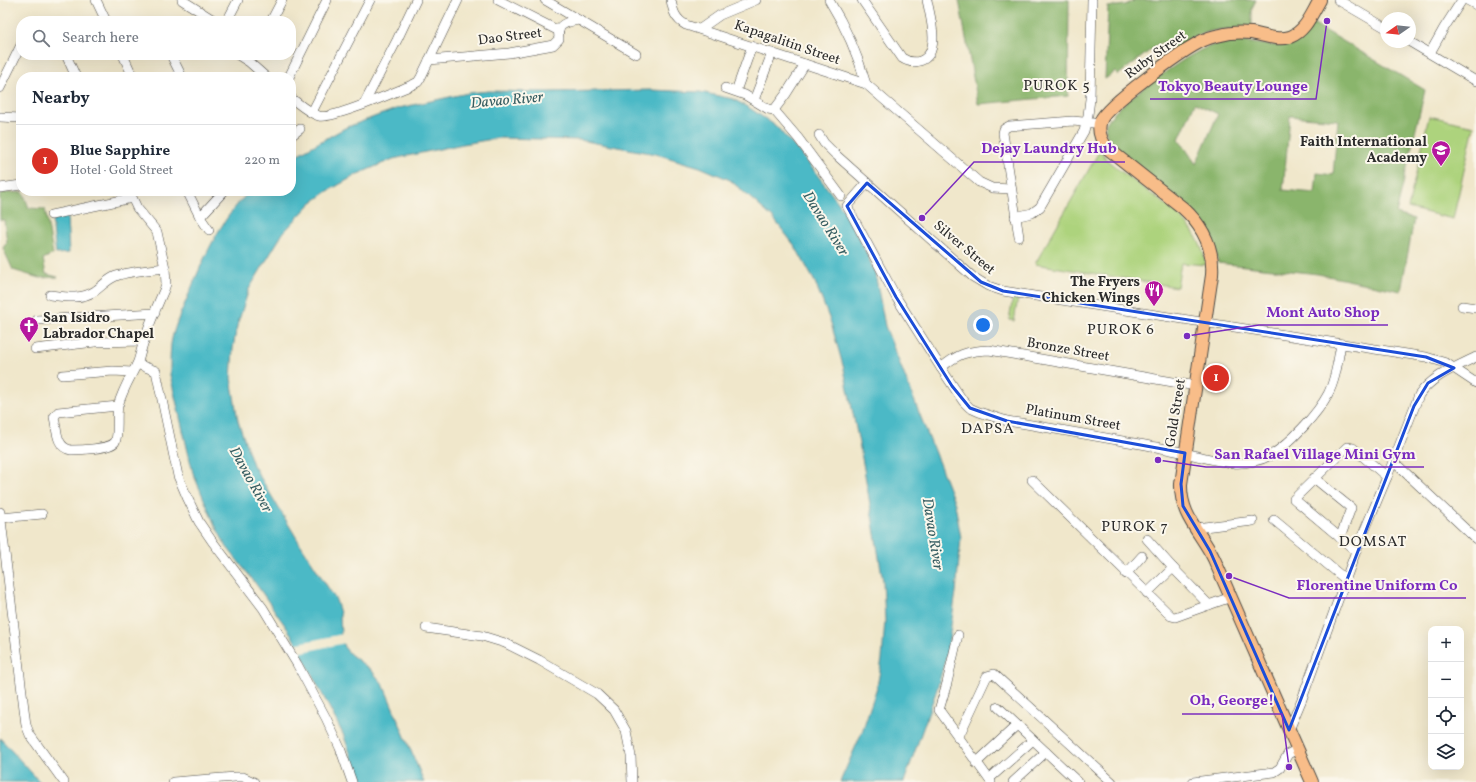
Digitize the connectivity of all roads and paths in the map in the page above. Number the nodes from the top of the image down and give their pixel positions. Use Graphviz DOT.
graph roads {
  1 [pos="96,0"];
  2 [pos="238,0"];
  3 [pos="282,0"];
  4 [pos="327,0"];
  5 [pos="370,0"];
  6 [pos="416,0"];
  7 [pos="458,0"];
  8 [pos="498,0"];
  9 [pos="545,0"];
  10 [pos="671,0"];
  11 [pos="756,0"];
  12 [pos="829,0"];
  13 [pos="862,0"];
  14 [pos="927,0"];
  15 [pos="1092,0"];
  16 [pos="1320,0"];
  17 [pos="1338,0"];
  18 [pos="1462,0"];
  19 [pos="1467,0"];
  20 [pos="188,2"];
  21 [pos="1476,5"];
  22 [pos="104,16"];
  23 [pos="208,16"];
  24 [pos="230,16"];
  25 [pos="274,16"];
  26 [pos="579,20"];
  27 [pos="1380,24"];
  28 [pos="700,29"];
  29 [pos="559,31"];
  30 [pos="1416,45"];
  31 [pos="752,46"];
  32 [pos="772,53"];
  33 [pos="1430,53"];
  34 [pos="636,54"];
  35 [pos="16,55"];
  36 [pos="68,60"];
  37 [pos="124,60"];
  38 [pos="174,60"];
  39 [pos="252,60"];
  40 [pos="429,60"];
  41 [pos="805,64"];
  42 [pos="74,72"];
  43 [pos="130,72"];
  44 [pos="180,72"];
  45 [pos="262,72"];
  46 [pos="291,72"];
  47 [pos="1476,81"];
  48 [pos="866,84"];
  49 [pos="0,88"];
  50 [pos="725,88"];
  51 [pos="736,91"];
  52 [pos="754,100"];
  53 [pos="296,101"];
  54 [pos="364,104"];
  55 [pos="774,110"];
  56 [pos="312,112"];
  57 [pos="0,117"];
  58 [pos="16,118"];
  59 [pos="1087,121"];
  60 [pos="1100,124"];
  61 [pos="300,129"];
  62 [pos="296,132"];
  63 [pos="819,135"];
  64 [pos="867,183"];
  65 [pos="16,186"];
  66 [pos="0,188"];
  67 [pos="1011,189"];
  68 [pos="126,196"];
  69 [pos="131,196"];
  70 [pos="190,196"];
  71 [pos="219,196"];
  72 [pos="841,196"];
  73 [pos="52,215"];
  74 [pos="200,217"];
  75 [pos="1015,217"];
  76 [pos="209,230"];
  77 [pos="1019,238"];
  78 [pos="165,268"];
  79 [pos="50,295"];
  80 [pos="1462,306"];
  81 [pos="1476,308"];
  82 [pos="155,313"];
  83 [pos="37,320"];
  84 [pos="1205,324"];
  85 [pos="144,341"];
  86 [pos="1341,344"];
  87 [pos="35,349"];
  88 [pos="1476,357"];
  89 [pos="137,364"];
  90 [pos="941,368"];
  91 [pos="1454,368"];
  92 [pos="132,372"];
  93 [pos="62,375"];
  94 [pos="1476,383"];
  95 [pos="1196,386"];
  96 [pos="118,406"];
  97 [pos="1185,453"];
  98 [pos="1393,461"];
  99 [pos="1387,477"];
  100 [pos="1314,478"];
  101 [pos="1032,480"];
  102 [pos="42,514"];
  103 [pos="0,515"];
  104 [pos="1274,520"];
  105 [pos="1253,521"];
  106 [pos="1196,528"];
  107 [pos="1340,538"];
  108 [pos="1147,539"];
  109 [pos="1476,539"];
  110 [pos="1356,551"];
  111 [pos="1142,556"];
  112 [pos="1173,568"];
  113 [pos="1126,574"];
  114 [pos="1345,578"];
  115 [pos="1147,593"];
  116 [pos="1231,597"];
  117 [pos="1209,605"];
  118 [pos="426,628"];
  119 [pos="958,635"];
  120 [pos="998,707"];
  121 [pos="1018,725"];
  122 [pos="1289,730"];
  123 [pos="958,738"];
  124 [pos="1033,740"];
  125 [pos="1298,749"];
  126 [pos="1046,752"];
  127 [pos="976,762"];
  128 [pos="990,780"];
  129 [pos="64,782"];
  130 [pos="173,782"];
  131 [pos="254,782"];
  132 [pos="352,782"];
  133 [pos="632,782"];
  134 [pos="1013,782"];
  135 [pos="1078,782"];
  136 [pos="1112,782"];
  137 [pos="1193,782"];
  138 [pos="1312,782"];
  1 -- 22 [label="street"];
  2 -- 24 [label="street"];
  3 -- 25 [label="street"];
  4 -- 46 [label="street"];
  5 -- 56 [label="street"];
  6 -- 54 [label="street"];
  7 -- 40 [label="street"];
  8 -- 29 [label="street"];
  9 -- 26 [label="street"];
  10 -- 28 [label="street, Kapagalitin Street"];
  11 -- 28 [label="street"];
  12 -- 48 [label="street"];
  13 -- 14 [label="street"];
  15 -- 59 [label="street"];
  16 -- 60 [label="main road, Ruby Street"];
  17 -- 27 [label="street"];
  18 -- 33 [label="street"];
  19 -- 21 [label="street"];
  20 -- 23 [label="street"];
  26 -- 29 [label="street, Dao Street"];
  26 -- 34 [label="street"];
  28 -- 31 [label="street, Kapagalitin Street"];
  29 -- 40 [label="street, Dao Street"];
  30 -- 33 [label="street"];
  31 -- 32 [label="street, Kapagalitin Street"];
  31 -- 51 [label="street"];
  32 -- 41 [label="street, Kapagalitin Street"];
  32 -- 52 [label="street"];
  33 -- 47 [label="street"];
  35 -- 49 [label="street"];
  36 -- 42 [label="street"];
  37 -- 43 [label="street"];
  38 -- 44 [label="street"];
  39 -- 45 [label="street"];
  40 -- 54 [label="street"];
  41 -- 48 [label="street, Kapagalitin Street"];
  41 -- 55 [label="street"];
  48 -- 67 [label="street"];
  50 -- 51 [label="street"];
  51 -- 52 [label="street"];
  52 -- 55 [label="street"];
  53 -- 56 [label="street"];
  54 -- 56 [label="street"];
  55 -- 72 [label="street"];
  57 -- 58 [label="street"];
  59 -- 60 [label="street"];
  59 -- 67 [label="street"];
  59 -- 75 [label="street"];
  60 -- 84 [label="main road, Gold Street"];
  61 -- 62 [label="street"];
  63 -- 64 [label="street, Silver Street"];
  64 -- 84 [label="street, Silver Street"];
  64 -- 90 [label="street, Platinum Street"];
  65 -- 66 [label="street"];
  67 -- 75 [label="street"];
  68 -- 73 [label="street"];
  69 -- 78 [label="street"];
  70 -- 74 [label="street"];
  71 -- 74 [label="street"];
  74 -- 76 [label="street"];
  75 -- 77 [label="street"];
  78 -- 79 [label="street"];
  78 -- 82 [label="street"];
  80 -- 81 [label="street"];
  82 -- 83 [label="street"];
  82 -- 85 [label="street"];
  84 -- 86 [label="street, Silver Street"];
  84 -- 95 [label="main road, Gold Street"];
  85 -- 87 [label="street"];
  85 -- 89 [label="street"];
  86 -- 91 [label="street, Silver Street"];
  86 -- 97 [label="street, Platinum Street"];
  88 -- 91 [label="street"];
  89 -- 92 [label="street"];
  89 -- 132 [label="street"];
  90 -- 95 [label="street, Bronze Street"];
  90 -- 97 [label="street, Platinum Street"];
  91 -- 94 [label="street, Silver Street"];
  91 -- 98 [label="street"];
  92 -- 93 [label="street"];
  92 -- 96 [label="street"];
  95 -- 97 [label="main road, Gold Street"];
  96 -- 96 [label="street"];
  97 -- 106 [label="main road, Gold Street"];
  98 -- 99 [label="street"];
  98 -- 109 [label="street"];
  99 -- 100 [label="street"];
  99 -- 110 [label="street"];
  100 -- 107 [label="street"];
  100 -- 107 [label="street"];
  101 -- 113 [label="street"];
  102 -- 103 [label="street"];
  103 -- 129 [label="street"];
  104 -- 114 [label="street"];
  105 -- 106 [label="street"];
  106 -- 116 [label="main road, Gold Street"];
  107 -- 110 [label="street"];
  108 -- 112 [label="street"];
  110 -- 114 [label="street"];
  111 -- 113 [label="street"];
  112 -- 115 [label="street"];
  112 -- 117 [label="street"];
  113 -- 115 [label="street"];
  114 -- 122 [label="street"];
  115 -- 117 [label="street"];
  116 -- 117 [label="street"];
  116 -- 122 [label="main road, Gold Street"];
  118 -- 133 [label="street"];
  119 -- 123 [label="street"];
  120 -- 121 [label="street"];
  121 -- 124 [label="street"];
  121 -- 127 [label="street"];
  122 -- 125 [label="main road, Gold Street"];
  123 -- 127 [label="street"];
  123 -- 136 [label="street"];
  124 -- 126 [label="street"];
  124 -- 128 [label="street"];
  125 -- 137 [label="street"];
  125 -- 138 [label="main road, Gold Street"];
  126 -- 134 [label="street"];
  126 -- 135 [label="street"];
  127 -- 128 [label="street"];
  130 -- 131 [label="street"];
}
